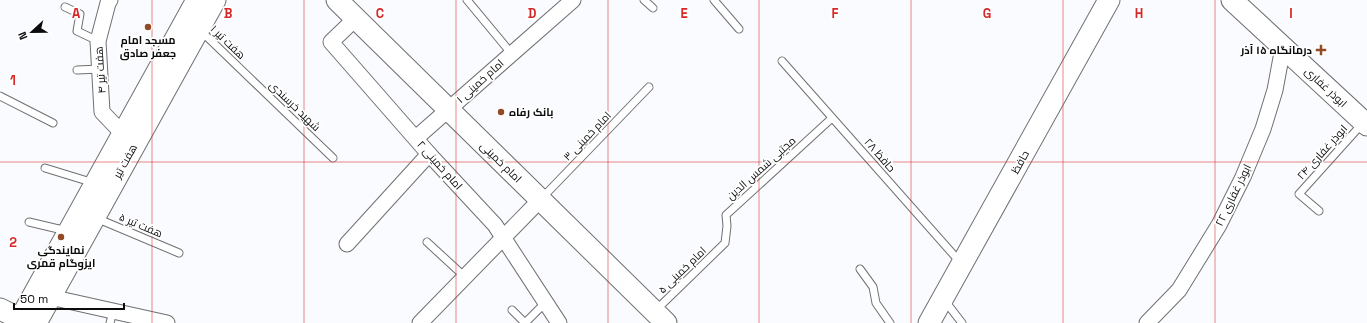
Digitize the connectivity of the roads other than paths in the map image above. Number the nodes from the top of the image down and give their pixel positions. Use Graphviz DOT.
graph roads {
  1 [pos="110,0"];
  2 [pos="197,0"];
  3 [pos="215,0"];
  4 [pos="337,0"];
  5 [pos="467,0"];
  6 [pos="571,0"];
  7 [pos="644,0"];
  8 [pos="714,0"];
  9 [pos="1109,0"];
  10 [pos="1232,0"];
  11 [pos="64,8"];
  12 [pos="653,8"];
  13 [pos="356,18"];
  14 [pos="199,29"];
  15 [pos="739,29"];
  16 [pos="98,42"];
  17 [pos="1283,47"];
  18 [pos="511,53"];
  19 [pos="782,61"];
  20 [pos="100,69"];
  21 [pos="77,70"];
  22 [pos="242,70"];
  23 [pos="649,87"];
  24 [pos="0,96"];
  25 [pos="448,109"];
  26 [pos="832,118"];
  27 [pos="52,123"];
  28 [pos="1365,124"];
  29 [pos="123,134"];
  30 [pos="416,138"];
  31 [pos="429,154"];
  32 [pos="333,158"];
  33 [pos="45,168"];
  34 [pos="96,184"];
  35 [pos="540,200"];
  36 [pos="1319,211"];
  37 [pos="95,217"];
  38 [pos="29,222"];
  39 [pos="69,232"];
  40 [pos="503,237"];
  41 [pos="426,242"];
  42 [pos="725,243"];
  43 [pos="347,244"];
  44 [pos="179,253"];
  45 [pos="962,265"];
  46 [pos="860,269"];
  47 [pos="465,277"];
  48 [pos="50,297"];
  49 [pos="943,299"];
  50 [pos="546,302"];
  51 [pos="0,309"];
  52 [pos="512,310"];
  53 [pos="112,317"];
  54 [pos="660,317"];
  55 [pos="26,322"];
  56 [pos="167,323"];
  57 [pos="420,323"];
  58 [pos="559,323"];
  59 [pos="890,323"];
  60 [pos="929,323"];
  61 [pos="962,323"];
  62 [pos="1147,323"];
  1 -- 16 [label="street, هفت تیر ۴"];
  2 -- 29 [label="main road, هفت تیر"];
  3 -- 14 [label="main road, هفت تیر"];
  4 -- 13 [label="main road, امام خمینی"];
  5 -- 18 [label="lane"];
  6 -- 18 [label="street, امام خمینی ۱"];
  7 -- 12 [label="lane"];
  8 -- 15 [label="lane"];
  9 -- 45 [label="main road, حافظ"];
  10 -- 17 [label="main road, ابوذر غفاری"];
  11 -- 16 [label="lane"];
  13 -- 25 [label="main road, امام خمینی"];
  13 -- 30 [label="street, امام خمینی ۲"];
  14 -- 22 [label="lane, هفت تیر ۱"];
  14 -- 37 [label="main road, هفت تیر"];
  16 -- 20 [label="street, هفت تیر ۴"];
  17 -- 28 [label="main road, ابوذر غفاری"];
  17 -- 62 [label="street, ابوذر غفاری ۲۲"];
  18 -- 25 [label="street, امام خمینی ۱"];
  19 -- 26 [label="lane, حافظ ۲۸"];
  20 -- 21 [label="lane"];
  20 -- 29 [label="street, هفت تیر ۴"];
  22 -- 32 [label="lane, شهید خرسندی"];
  23 -- 35 [label="lane, امام خمینی ۳"];
  24 -- 27 [label="lane"];
  25 -- 30 [label="street, امام خمینی ۱"];
  25 -- 35 [label="main road, امام خمینی"];
  26 -- 42 [label="lane, مجتبی شمس الدین"];
  26 -- 45 [label="lane, حافظ ۲۸"];
  28 -- 36 [label="lane, ابوذر غفاری ۲۴"];
  29 -- 34 [label="main road, هفت تیر"];
  30 -- 31 [label="street, امام خمینی ۲"];
  31 -- 40 [label="street, امام خمینی ۲"];
  31 -- 43 [label="street"];
  33 -- 34 [label="lane"];
  34 -- 39 [label="main road, هفت تیر"];
  35 -- 40 [label="street"];
  35 -- 54 [label="main road, امام خمینی"];
  37 -- 44 [label="lane, هفت تیر ۵"];
  37 -- 48 [label="main road, هفت تیر"];
  38 -- 39 [label="lane"];
  39 -- 55 [label="main road, هفت تیر"];
  40 -- 47 [label="street"];
  40 -- 50 [label="street, امام خمینی ۲"];
  41 -- 47 [label="lane"];
  42 -- 54 [label="lane, امام خمینی ۵"];
  45 -- 49 [label="main road, حافظ"];
  46 -- 59 [label="lane"];
  47 -- 57 [label="street"];
  48 -- 53 [label="street"];
  48 -- 55 [label="main road, هفت تیر"];
  49 -- 60 [label="main road, حافظ"];
  49 -- 61 [label="lane"];
  50 -- 52 [label="lane"];
  50 -- 58 [label="street, امام خمینی ۲"];
  51 -- 55 [label="main road"];
  53 -- 56 [label="street"];
}
